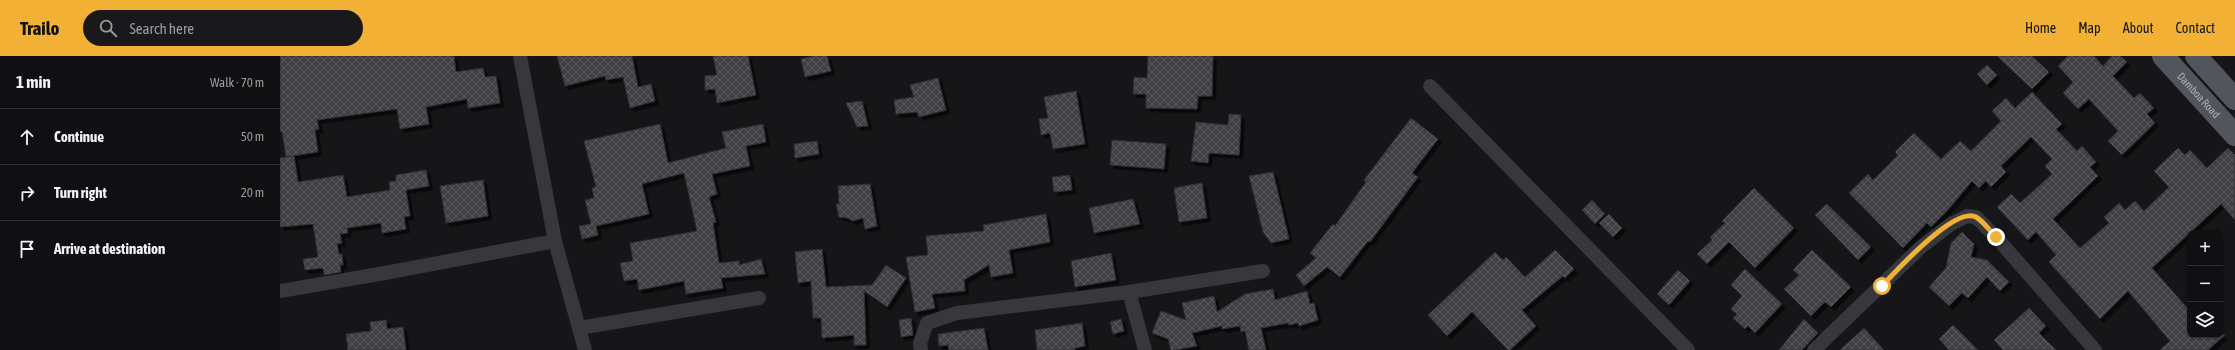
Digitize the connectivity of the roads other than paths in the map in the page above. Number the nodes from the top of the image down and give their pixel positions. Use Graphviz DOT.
graph roads {
  1 [pos="520,56"];
  2 [pos="2163,56"];
  3 [pos="2202,58"];
  4 [pos="1430,86"];
  5 [pos="2235,99"];
  6 [pos="2235,135"];
  7 [pos="555,241"];
  8 [pos="1263,271"];
  9 [pos="280,291"];
  10 [pos="1129,292"];
  11 [pos="758,298"];
  12 [pos="579,328"];
  13 [pos="585,350"];
  14 [pos="921,350"];
  15 [pos="1145,350"];
  16 [pos="1688,350"];
  17 [pos="1814,350"];
  18 [pos="2095,350"];
  1 -- 7 [label="street"];
  2 -- 6 [label="main road, Damboa Road"];
  3 -- 5 [label="main road"];
  4 -- 16 [label="street"];
  7 -- 9 [label="street"];
  7 -- 12 [label="street"];
  8 -- 10 [label="street"];
  10 -- 14 [label="street"];
  10 -- 15 [label="street"];
  11 -- 12 [label="street"];
  12 -- 13 [label="street"];
  17 -- 18 [label="street"];
}
